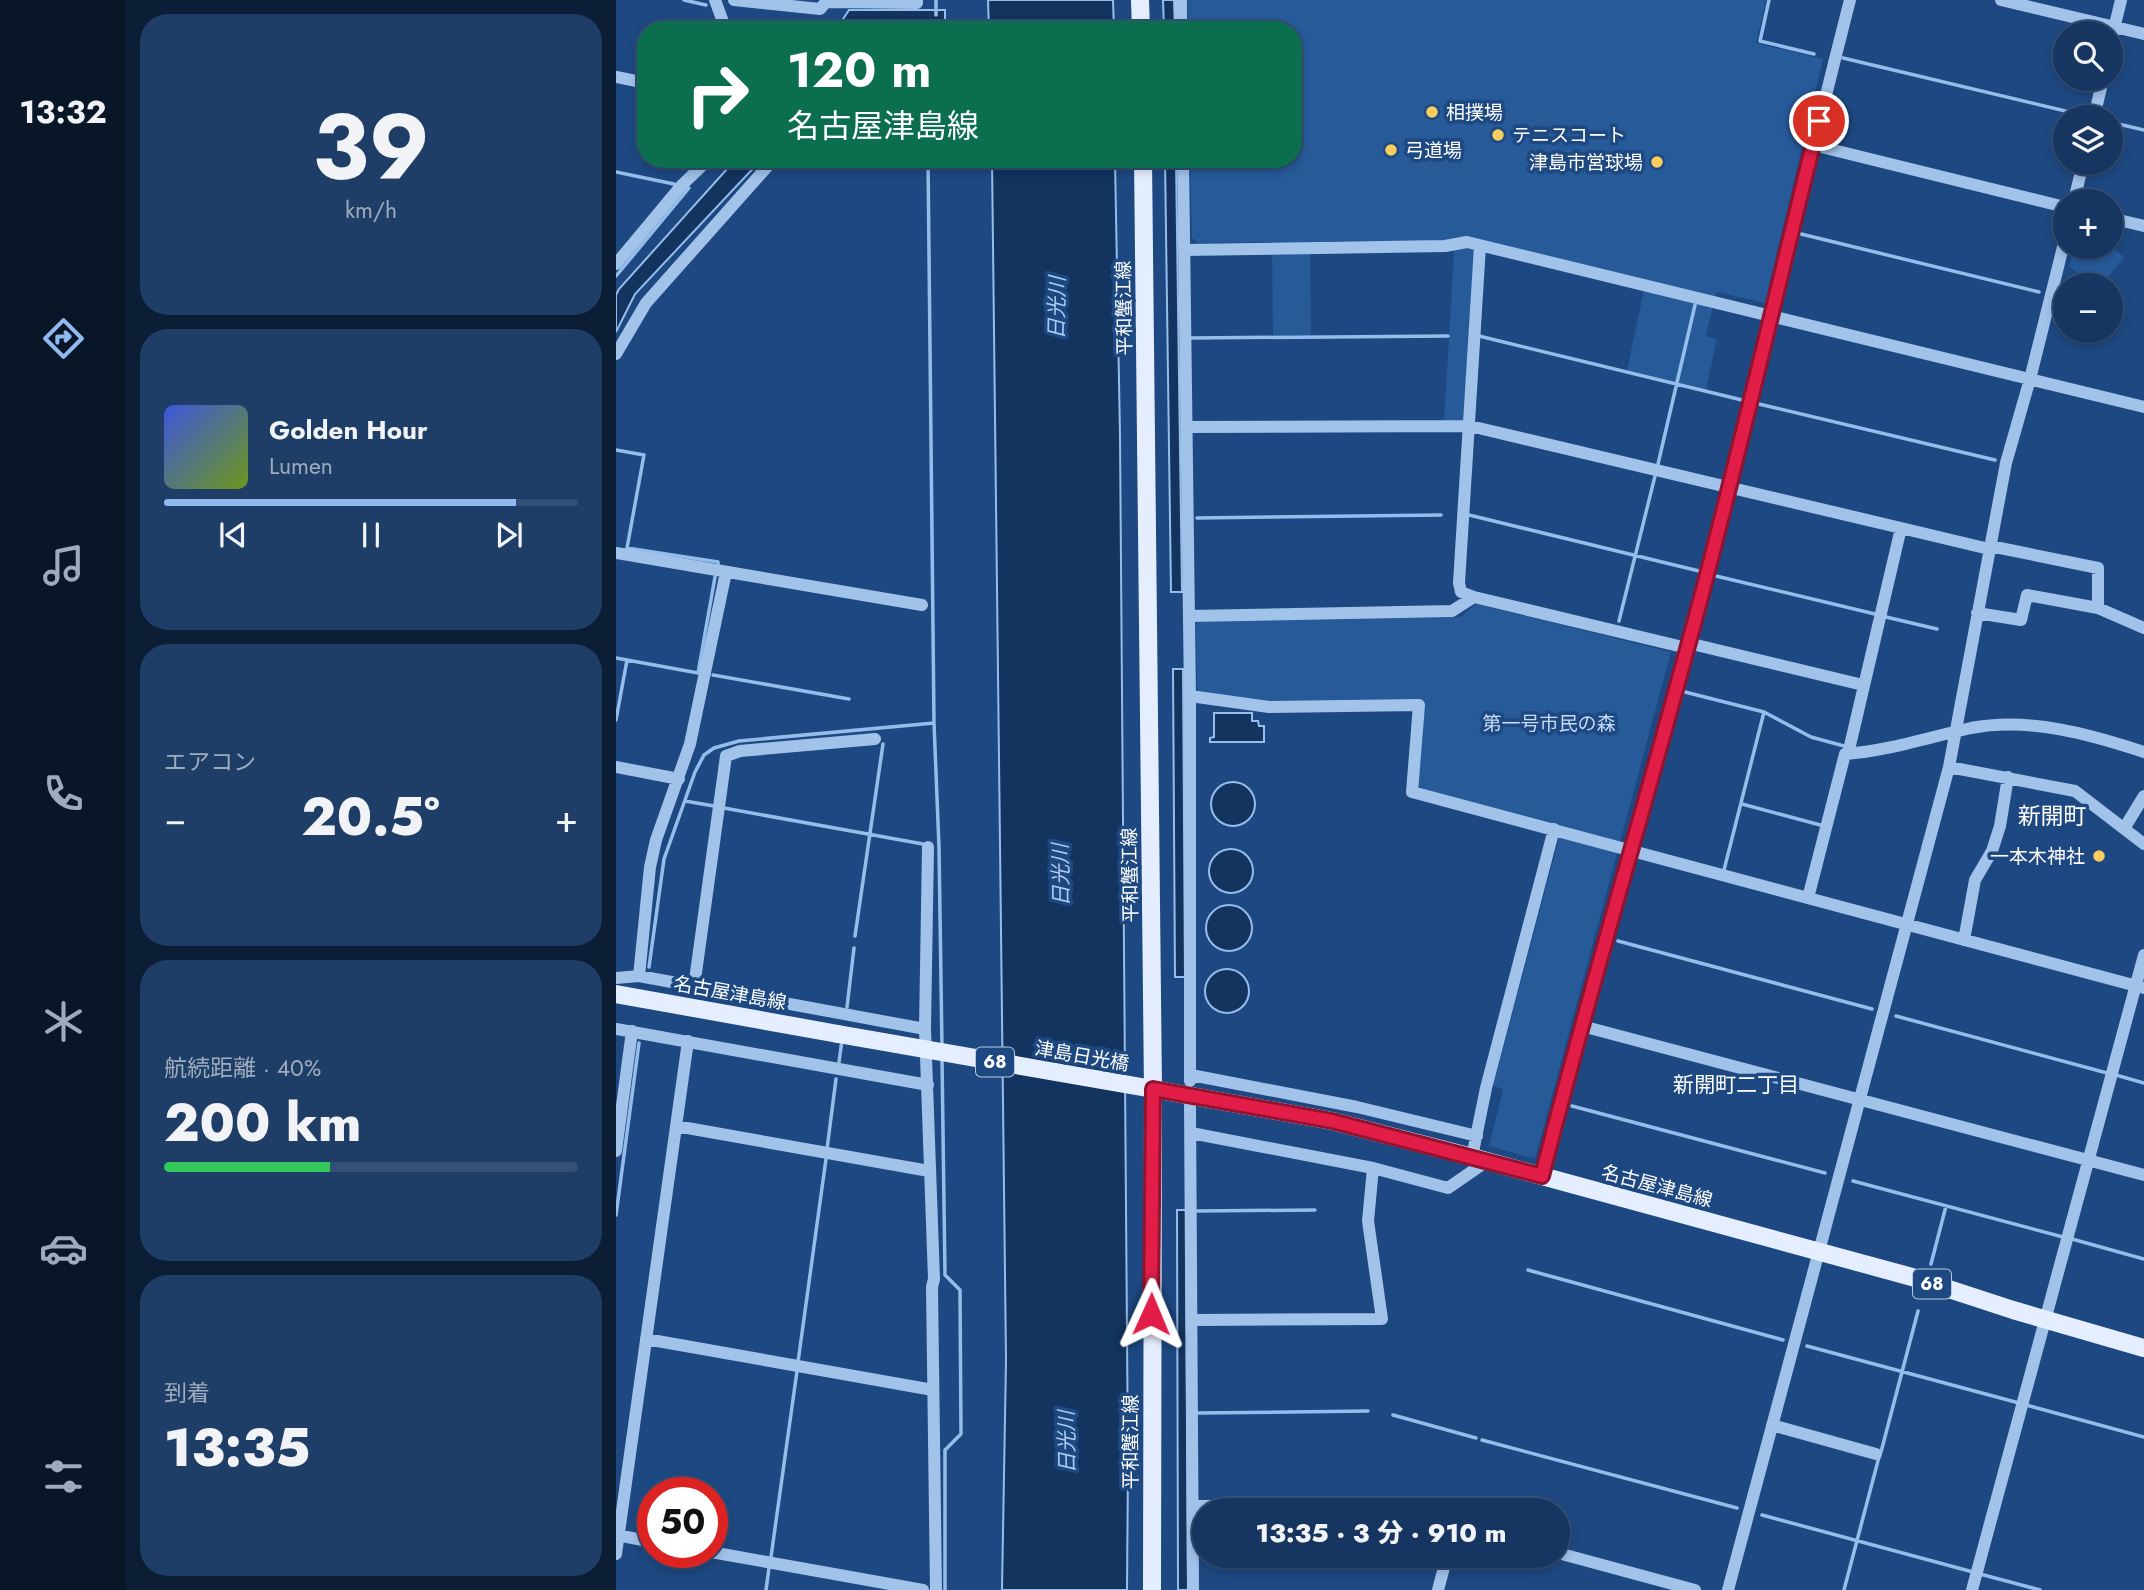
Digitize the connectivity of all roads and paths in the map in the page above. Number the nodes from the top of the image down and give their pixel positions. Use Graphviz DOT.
graph roads {
  1 [pos="715,0"];
  2 [pos="734,0"];
  3 [pos="917,0"];
  4 [pos="1140,0"];
  5 [pos="1181,0"];
  6 [pos="1850,0"];
  7 [pos="2001,0"];
  8 [pos="2121,0"];
  9 [pos="826,1"];
  10 [pos="723,21"];
  11 [pos="1141,21"];
  12 [pos="1181,21"];
  13 [pos="2090,21"];
  14 [pos="2116,21"];
  15 [pos="2123,29"];
  16 [pos="2144,34"];
  17 [pos="616,77"];
  18 [pos="637,81"];
  19 [pos="1813,145"];
  20 [pos="700,168"];
  21 [pos="766,168"];
  22 [pos="1143,168"];
  23 [pos="1183,168"];
  24 [pos="2053,204"];
  25 [pos="2123,221"];
  26 [pos="2144,226"];
  27 [pos="1480,246"];
  28 [pos="1184,250"];
  29 [pos="2060,259"];
  30 [pos="616,264"];
  31 [pos="1772,316"];
  32 [pos="616,354"];
  33 [pos="2030,379"];
  34 [pos="2144,407"];
  35 [pos="1470,426"];
  36 [pos="1186,427"];
  37 [pos="1729,488"];
  38 [pos="1901,528"];
  39 [pos="1989,547"];
  40 [pos="616,553"];
  41 [pos="726,572"];
  42 [pos="1474,597"];
  43 [pos="922,605"];
  44 [pos="2098,608"];
  45 [pos="1977,613"];
  46 [pos="1189,616"];
  47 [pos="2144,628"];
  48 [pos="1688,645"];
  49 [pos="1863,685"];
  50 [pos="1190,696"];
  51 [pos="1956,732"];
  52 [pos="875,739"];
  53 [pos="2144,752"];
  54 [pos="1848,754"];
  55 [pos="616,767"];
  56 [pos="1949,767"];
  57 [pos="2008,777"];
  58 [pos="679,779"];
  59 [pos="2144,796"];
  60 [pos="2125,827"];
  61 [pos="1554,829"];
  62 [pos="2144,844"];
  63 [pos="928,847"];
  64 [pos="1633,851"];
  65 [pos="1808,898"];
  66 [pos="1908,925"];
  67 [pos="1964,940"];
  68 [pos="2144,955"];
  69 [pos="639,976"];
  70 [pos="616,978"];
  71 [pos="694,986"];
  72 [pos="2140,987"];
  73 [pos="616,994"];
  74 [pos="1582,1026"];
  75 [pos="616,1029"];
  76 [pos="925,1029"];
  77 [pos="632,1031"];
  78 [pos="838,1034"];
  79 [pos="688,1041"];
  80 [pos="928,1085"];
  81 [pos="1153,1089"];
  82 [pos="1860,1098"];
  83 [pos="1190,1105"];
  84 [pos="676,1126"];
  85 [pos="1191,1133"];
  86 [pos="1477,1136"];
  87 [pos="616,1151"];
  88 [pos="1479,1159"];
  89 [pos="2088,1160"];
  90 [pos="1373,1168"];
  91 [pos="929,1171"];
  92 [pos="2144,1175"];
  93 [pos="1542,1176"];
  94 [pos="1818,1251"];
  95 [pos="2046,1319"];
  96 [pos="1193,1320"];
  97 [pos="646,1339"];
  98 [pos="2144,1348"];
  99 [pos="933,1390"];
  100 [pos="1772,1425"];
  101 [pos="1876,1454"];
  102 [pos="1194,1498"];
  103 [pos="617,1535"];
  104 [pos="637,1539"];
  105 [pos="616,1554"];
  106 [pos="728,1555"];
  107 [pos="1570,1556"];
  108 [pos="1193,1568"];
  109 [pos="1444,1568"];
  110 [pos="923,1590"];
  111 [pos="936,1590"];
  112 [pos="1152,1590"];
  113 [pos="1193,1590"];
  114 [pos="1438,1590"];
  115 [pos="1695,1590"];
  116 [pos="1728,1590"];
  117 [pos="1972,1590"];
  1 -- 10 [label="street"];
  2 -- 9 [label="street"];
  3 -- 9 [label="street"];
  4 -- 11 [label="main road"];
  5 -- 12 [label="street"];
  6 -- 19 [label="street"];
  7 -- 13 [label="street"];
  8 -- 14 [label="street"];
  15 -- 16 [label="street"];
  17 -- 18 [label="street"];
  19 -- 24 [label="street"];
  19 -- 31 [label="street"];
  20 -- 30 [label="street"];
  21 -- 32 [label="street"];
  22 -- 81 [label="main road, 平和蟹江線"];
  23 -- 28 [label="street"];
  25 -- 26 [label="street"];
  27 -- 28 [label="street"];
  27 -- 31 [label="street"];
  27 -- 35 [label="street"];
  28 -- 36 [label="street"];
  29 -- 33 [label="street"];
  31 -- 33 [label="street"];
  31 -- 37 [label="street"];
  33 -- 34 [label="street"];
  33 -- 39 [label="street"];
  35 -- 36 [label="street"];
  35 -- 37 [label="street"];
  35 -- 42 [label="street"];
  36 -- 46 [label="street"];
  37 -- 38 [label="street"];
  37 -- 48 [label="street"];
  38 -- 39 [label="street"];
  38 -- 49 [label="street"];
  39 -- 44 [label="street"];
  39 -- 45 [label="street"];
  40 -- 41 [label="street"];
  41 -- 43 [label="street"];
  41 -- 58 [label="street"];
  42 -- 46 [label="street"];
  42 -- 48 [label="street"];
  44 -- 45 [label="street"];
  44 -- 47 [label="street"];
  45 -- 51 [label="street"];
  46 -- 50 [label="street"];
  48 -- 49 [label="street"];
  48 -- 64 [label="street"];
  49 -- 54 [label="street"];
  50 -- 61 [label="street"];
  50 -- 86 [label="street"];
  51 -- 53 [label="street"];
  51 -- 54 [label="street"];
  51 -- 56 [label="street"];
  52 -- 71 [label="street"];
  54 -- 65 [label="street"];
  55 -- 58 [label="street"];
  56 -- 57 [label="street"];
  56 -- 66 [label="street"];
  57 -- 60 [label="street"];
  57 -- 67 [label="street"];
  58 -- 69 [label="street"];
  59 -- 60 [label="street"];
  60 -- 62 [label="street"];
  61 -- 64 [label="street"];
  61 -- 86 [label="street"];
  63 -- 76 [label="street"];
  64 -- 65 [label="street"];
  64 -- 74 [label="street"];
  65 -- 66 [label="street"];
  66 -- 67 [label="street"];
  66 -- 82 [label="street"];
  67 -- 72 [label="street"];
  68 -- 72 [label="street"];
  69 -- 70 [label="street"];
  69 -- 71 [label="street"];
  71 -- 76 [label="street"];
  72 -- 89 [label="street"];
  73 -- 78 [label="main road, 名古屋津島線 / 68"];
  74 -- 82 [label="street"];
  74 -- 93 [label="street"];
  75 -- 77 [label="street"];
  76 -- 80 [label="street"];
  77 -- 79 [label="street"];
  77 -- 87 [label="street"];
  78 -- 81 [label="main road, 津島日光橋 / 68, bridge"];
  79 -- 80 [label="street"];
  79 -- 84 [label="street"];
  80 -- 91 [label="street"];
  81 -- 88 [label="main road, 名古屋津島線 / 68"];
  81 -- 112 [label="main road, 平和蟹江線"];
  82 -- 89 [label="street"];
  82 -- 94 [label="street"];
  83 -- 85 [label="street"];
  84 -- 91 [label="street"];
  84 -- 97 [label="street"];
  85 -- 90 [label="street"];
  85 -- 96 [label="street"];
  86 -- 88 [label="street"];
  88 -- 90 [label="street"];
  88 -- 93 [label="main road, 名古屋津島線 / 68"];
  89 -- 92 [label="street"];
  89 -- 95 [label="street"];
  90 -- 96 [label="street"];
  91 -- 99 [label="street"];
  93 -- 94 [label="main road, 名古屋津島線 / 68"];
  94 -- 95 [label="main road, 名古屋津島線 / 68"];
  94 -- 100 [label="street"];
  95 -- 98 [label="main road, 名古屋津島線 / 68"];
  95 -- 117 [label="street"];
  96 -- 102 [label="street"];
  97 -- 99 [label="street"];
  97 -- 103 [label="street"];
  99 -- 111 [label="street"];
  100 -- 101 [label="street"];
  100 -- 116 [label="street"];
  103 -- 104 [label="street"];
  103 -- 105 [label="street"];
  106 -- 110 [label="street"];
  107 -- 115 [label="street"];
  108 -- 113 [label="street"];
  109 -- 114 [label="street"];
}
